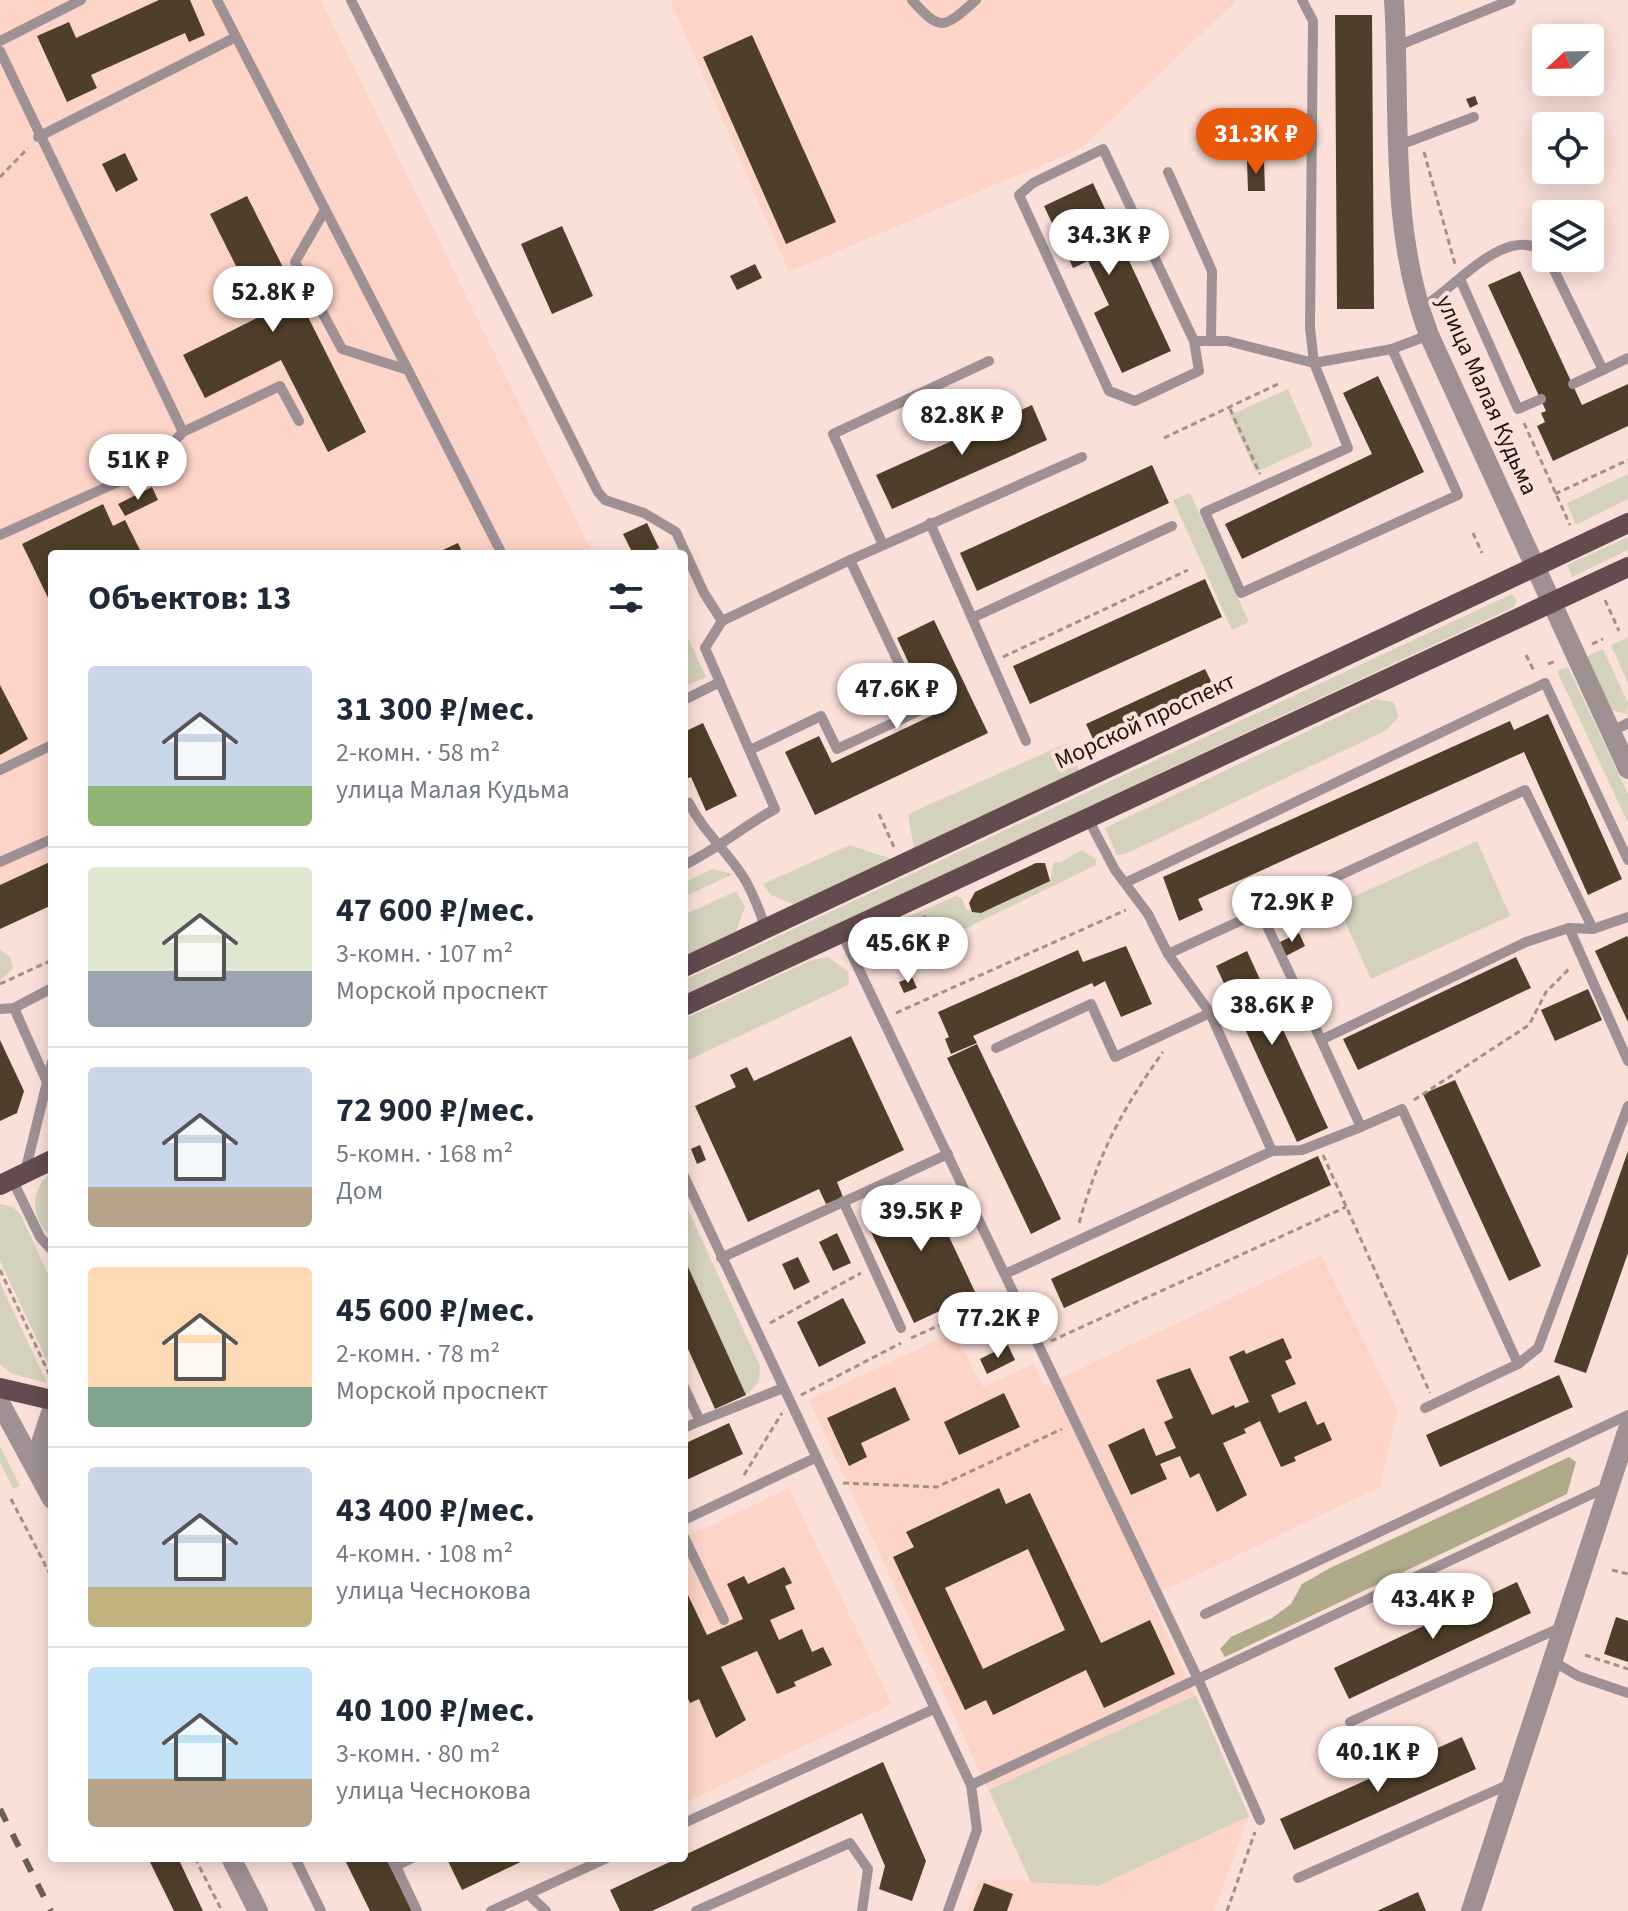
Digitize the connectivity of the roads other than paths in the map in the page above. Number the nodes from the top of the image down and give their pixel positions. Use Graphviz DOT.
graph roads {
  1 [pos="81,0"];
  2 [pos="217,0"];
  3 [pos="351,0"];
  4 [pos="912,0"];
  5 [pos="976,0"];
  6 [pos="1302,0"];
  7 [pos="1394,0"];
  8 [pos="1511,0"];
  9 [pos="236,37"];
  10 [pos="0,41"];
  11 [pos="1397,46"];
  12 [pos="0,51"];
  13 [pos="1474,117"];
  14 [pos="38,137"];
  15 [pos="1397,146"];
  16 [pos="1168,172"];
  17 [pos="325,210"];
  18 [pos="1532,247"];
  19 [pos="1555,272"];
  20 [pos="1460,279"];
  21 [pos="1419,309"];
  22 [pos="1429,335"];
  23 [pos="1194,341"];
  24 [pos="1211,341"];
  25 [pos="1392,349"];
  26 [pos="1628,358"];
  27 [pos="989,361"];
  28 [pos="1314,363"];
  29 [pos="408,370"];
  30 [pos="1603,370"];
  31 [pos="1573,384"];
  32 [pos="1541,399"];
  33 [pos="299,421"];
  34 [pos="183,432"];
  35 [pos="1082,457"];
  36 [pos="930,523"];
  37 [pos="1628,523"];
  38 [pos="1172,526"];
  39 [pos="0,535"];
  40 [pos="883,545"];
  41 [pos="500,550"];
  42 [pos="684,550"];
  43 [pos="688,558"];
  44 [pos="850,560"];
  45 [pos="1534,567"];
  46 [pos="1628,567"];
  47 [pos="1550,604"];
  48 [pos="972,618"];
  49 [pos="722,621"];
  50 [pos="720,682"];
  51 [pos="688,698"];
  52 [pos="1619,728"];
  53 [pos="1026,741"];
  54 [pos="48,747"];
  55 [pos="750,750"];
  56 [pos="1628,769"];
  57 [pos="0,770"];
  58 [pos="688,803"];
  59 [pos="1087,817"];
  60 [pos="48,841"];
  61 [pos="722,847"];
  62 [pos="1628,860"];
  63 [pos="0,862"];
  64 [pos="688,863"];
  65 [pos="1127,882"];
  66 [pos="1260,911"];
  67 [pos="1628,917"];
  68 [pos="766,928"];
  69 [pos="1569,928"];
  70 [pos="1593,929"];
  71 [pos="842,934"];
  72 [pos="1168,954"];
  73 [pos="688,965"];
  74 [pos="48,990"];
  75 [pos="688,1004"];
  76 [pos="14,1008"];
  77 [pos="0,1009"];
  78 [pos="1210,1013"];
  79 [pos="1321,1040"];
  80 [pos="996,1048"];
  81 [pos="1628,1061"];
  82 [pos="48,1074"];
  83 [pos="46,1080"];
  84 [pos="1628,1106"];
  85 [pos="1361,1127"];
  86 [pos="1272,1151"];
  87 [pos="948,1154"];
  88 [pos="48,1162"];
  89 [pos="12,1179"];
  90 [pos="688,1185"];
  91 [pos="843,1201"];
  92 [pos="48,1246"];
  93 [pos="721,1258"];
  94 [pos="1005,1274"];
  95 [pos="901,1328"];
  96 [pos="1518,1364"];
  97 [pos="0,1388"];
  98 [pos="783,1388"];
  99 [pos="688,1396"];
  100 [pos="48,1399"];
  101 [pos="0,1403"];
  102 [pos="1430,1406"];
  103 [pos="1628,1415"];
  104 [pos="700,1421"];
  105 [pos="48,1422"];
  106 [pos="688,1426"];
  107 [pos="1628,1429"];
  108 [pos="815,1458"];
  109 [pos="1607,1487"];
  110 [pos="48,1491"];
  111 [pos="688,1518"];
  112 [pos="688,1545"];
  113 [pos="1205,1614"];
  114 [pos="724,1620"];
  115 [pos="1562,1627"];
  116 [pos="1551,1660"];
  117 [pos="1198,1679"];
  118 [pos="1628,1693"];
  119 [pos="934,1709"];
  120 [pos="1350,1722"];
  121 [pos="1512,1783"];
  122 [pos="971,1785"];
  123 [pos="1260,1820"];
  124 [pos="688,1821"];
  125 [pos="233,1862"];
  126 [pos="297,1862"];
  127 [pos="394,1862"];
  128 [pos="598,1862"];
  129 [pos="1298,1878"];
  130 [pos="528,1894"];
  131 [pos="258,1911"];
  132 [pos="321,1911"];
  133 [pos="417,1911"];
  134 [pos="491,1911"];
  135 [pos="546,1911"];
  136 [pos="696,1911"];
  137 [pos="862,1911"];
  138 [pos="948,1911"];
  139 [pos="1471,1911"];
  1 -- 10 [label="lane"];
  2 -- 9 [label="lane"];
  3 -- 42 [label="lane"];
  4 -- 5 [label="lane"];
  6 -- 28 [label="lane"];
  7 -- 11 [label="street, улица Малая Кудьма"];
  8 -- 11 [label="lane"];
  9 -- 14 [label="lane"];
  9 -- 17 [label="lane"];
  11 -- 15 [label="street, улица Малая Кудьма"];
  12 -- 14 [label="lane"];
  13 -- 15 [label="lane"];
  14 -- 34 [label="lane"];
  15 -- 21 [label="street, улица Малая Кудьма"];
  16 -- 24 [label="lane"];
  17 -- 29 [label="lane"];
  17 -- 29 [label="lane"];
  18 -- 20 [label="lane"];
  19 -- 30 [label="lane"];
  20 -- 21 [label="lane"];
  20 -- 32 [label="lane"];
  21 -- 22 [label="street, улица Малая Кудьма"];
  22 -- 25 [label="lane"];
  22 -- 45 [label="street, улица Малая Кудьма"];
  23 -- 23 [label="lane"];
  23 -- 24 [label="lane"];
  24 -- 28 [label="lane"];
  25 -- 28 [label="lane"];
  25 -- 28 [label="lane"];
  26 -- 30 [label="lane"];
  27 -- 40 [label="lane"];
  29 -- 41 [label="lane"];
  30 -- 31 [label="lane"];
  33 -- 34 [label="lane"];
  34 -- 39 [label="lane"];
  35 -- 36 [label="lane"];
  36 -- 40 [label="lane"];
  36 -- 48 [label="lane"];
  37 -- 45 [label="main road, Морской проспект"];
  38 -- 48 [label="lane"];
  40 -- 44 [label="lane"];
  43 -- 49 [label="lane"];
  44 -- 49 [label="lane"];
  44 -- 55 [label="lane"];
  45 -- 47 [label="street, улица Малая Кудьма"];
  45 -- 68 [label="main road, Морской проспект"];
  46 -- 47 [label="main road"];
  47 -- 52 [label="street, улица Малая Кудьма"];
  47 -- 59 [label="main road"];
  48 -- 53 [label="lane"];
  49 -- 50 [label="lane"];
  50 -- 51 [label="lane"];
  50 -- 55 [label="lane"];
  52 -- 56 [label="street, улица Малая Кудьма"];
  54 -- 57 [label="lane"];
  55 -- 61 [label="lane"];
  58 -- 61 [label="lane"];
  59 -- 65 [label="lane"];
  59 -- 71 [label="main road"];
  60 -- 63 [label="lane"];
  61 -- 64 [label="lane"];
  61 -- 68 [label="lane"];
  62 -- 65 [label="lane"];
  65 -- 72 [label="lane"];
  66 -- 70 [label="lane"];
  66 -- 72 [label="lane"];
  66 -- 79 [label="lane"];
  67 -- 70 [label="lane"];
  68 -- 73 [label="main road, Морской проспект"];
  69 -- 70 [label="lane"];
  69 -- 79 [label="lane"];
  69 -- 81 [label="lane"];
  71 -- 75 [label="main road"];
  71 -- 87 [label="lane"];
  72 -- 78 [label="lane"];
  74 -- 76 [label="lane"];
  76 -- 77 [label="lane"];
  76 -- 83 [label="lane"];
  78 -- 80 [label="lane"];
  78 -- 86 [label="lane"];
  79 -- 85 [label="lane"];
  82 -- 83 [label="lane"];
  83 -- 89 [label="lane"];
  84 -- 96 [label="lane"];
  85 -- 86 [label="lane"];
  85 -- 96 [label="lane"];
  86 -- 94 [label="lane"];
  87 -- 91 [label="lane"];
  87 -- 94 [label="lane"];
  88 -- 89 [label="main road"];
  89 -- 92 [label="lane"];
  90 -- 93 [label="lane"];
  91 -- 93 [label="lane"];
  91 -- 95 [label="lane"];
  93 -- 98 [label="lane"];
  94 -- 117 [label="lane"];
  96 -- 102 [label="lane"];
  97 -- 100 [label="main road"];
  98 -- 104 [label="lane"];
  98 -- 108 [label="lane"];
  99 -- 104 [label="lane"];
  101 -- 110 [label="street"];
  103 -- 113 [label="lane"];
  104 -- 106 [label="lane"];
  105 -- 110 [label="street"];
  107 -- 109 [label="street"];
  108 -- 111 [label="lane"];
  108 -- 119 [label="lane"];
  109 -- 115 [label="street"];
  109 -- 117 [label="lane"];
  112 -- 114 [label="lane"];
  115 -- 116 [label="street"];
  115 -- 120 [label="lane"];
  116 -- 118 [label="lane"];
  116 -- 121 [label="street"];
  117 -- 122 [label="lane"];
  117 -- 123 [label="lane"];
  119 -- 122 [label="lane"];
  119 -- 124 [label="lane"];
  121 -- 129 [label="lane"];
  121 -- 139 [label="street"];
  122 -- 138 [label="lane"];
  125 -- 131 [label="street"];
  126 -- 132 [label="lane"];
  127 -- 133 [label="lane"];
  128 -- 130 [label="lane"];
  130 -- 134 [label="lane"];
  130 -- 135 [label="lane"];
  136 -- 137 [label="lane"];
}
